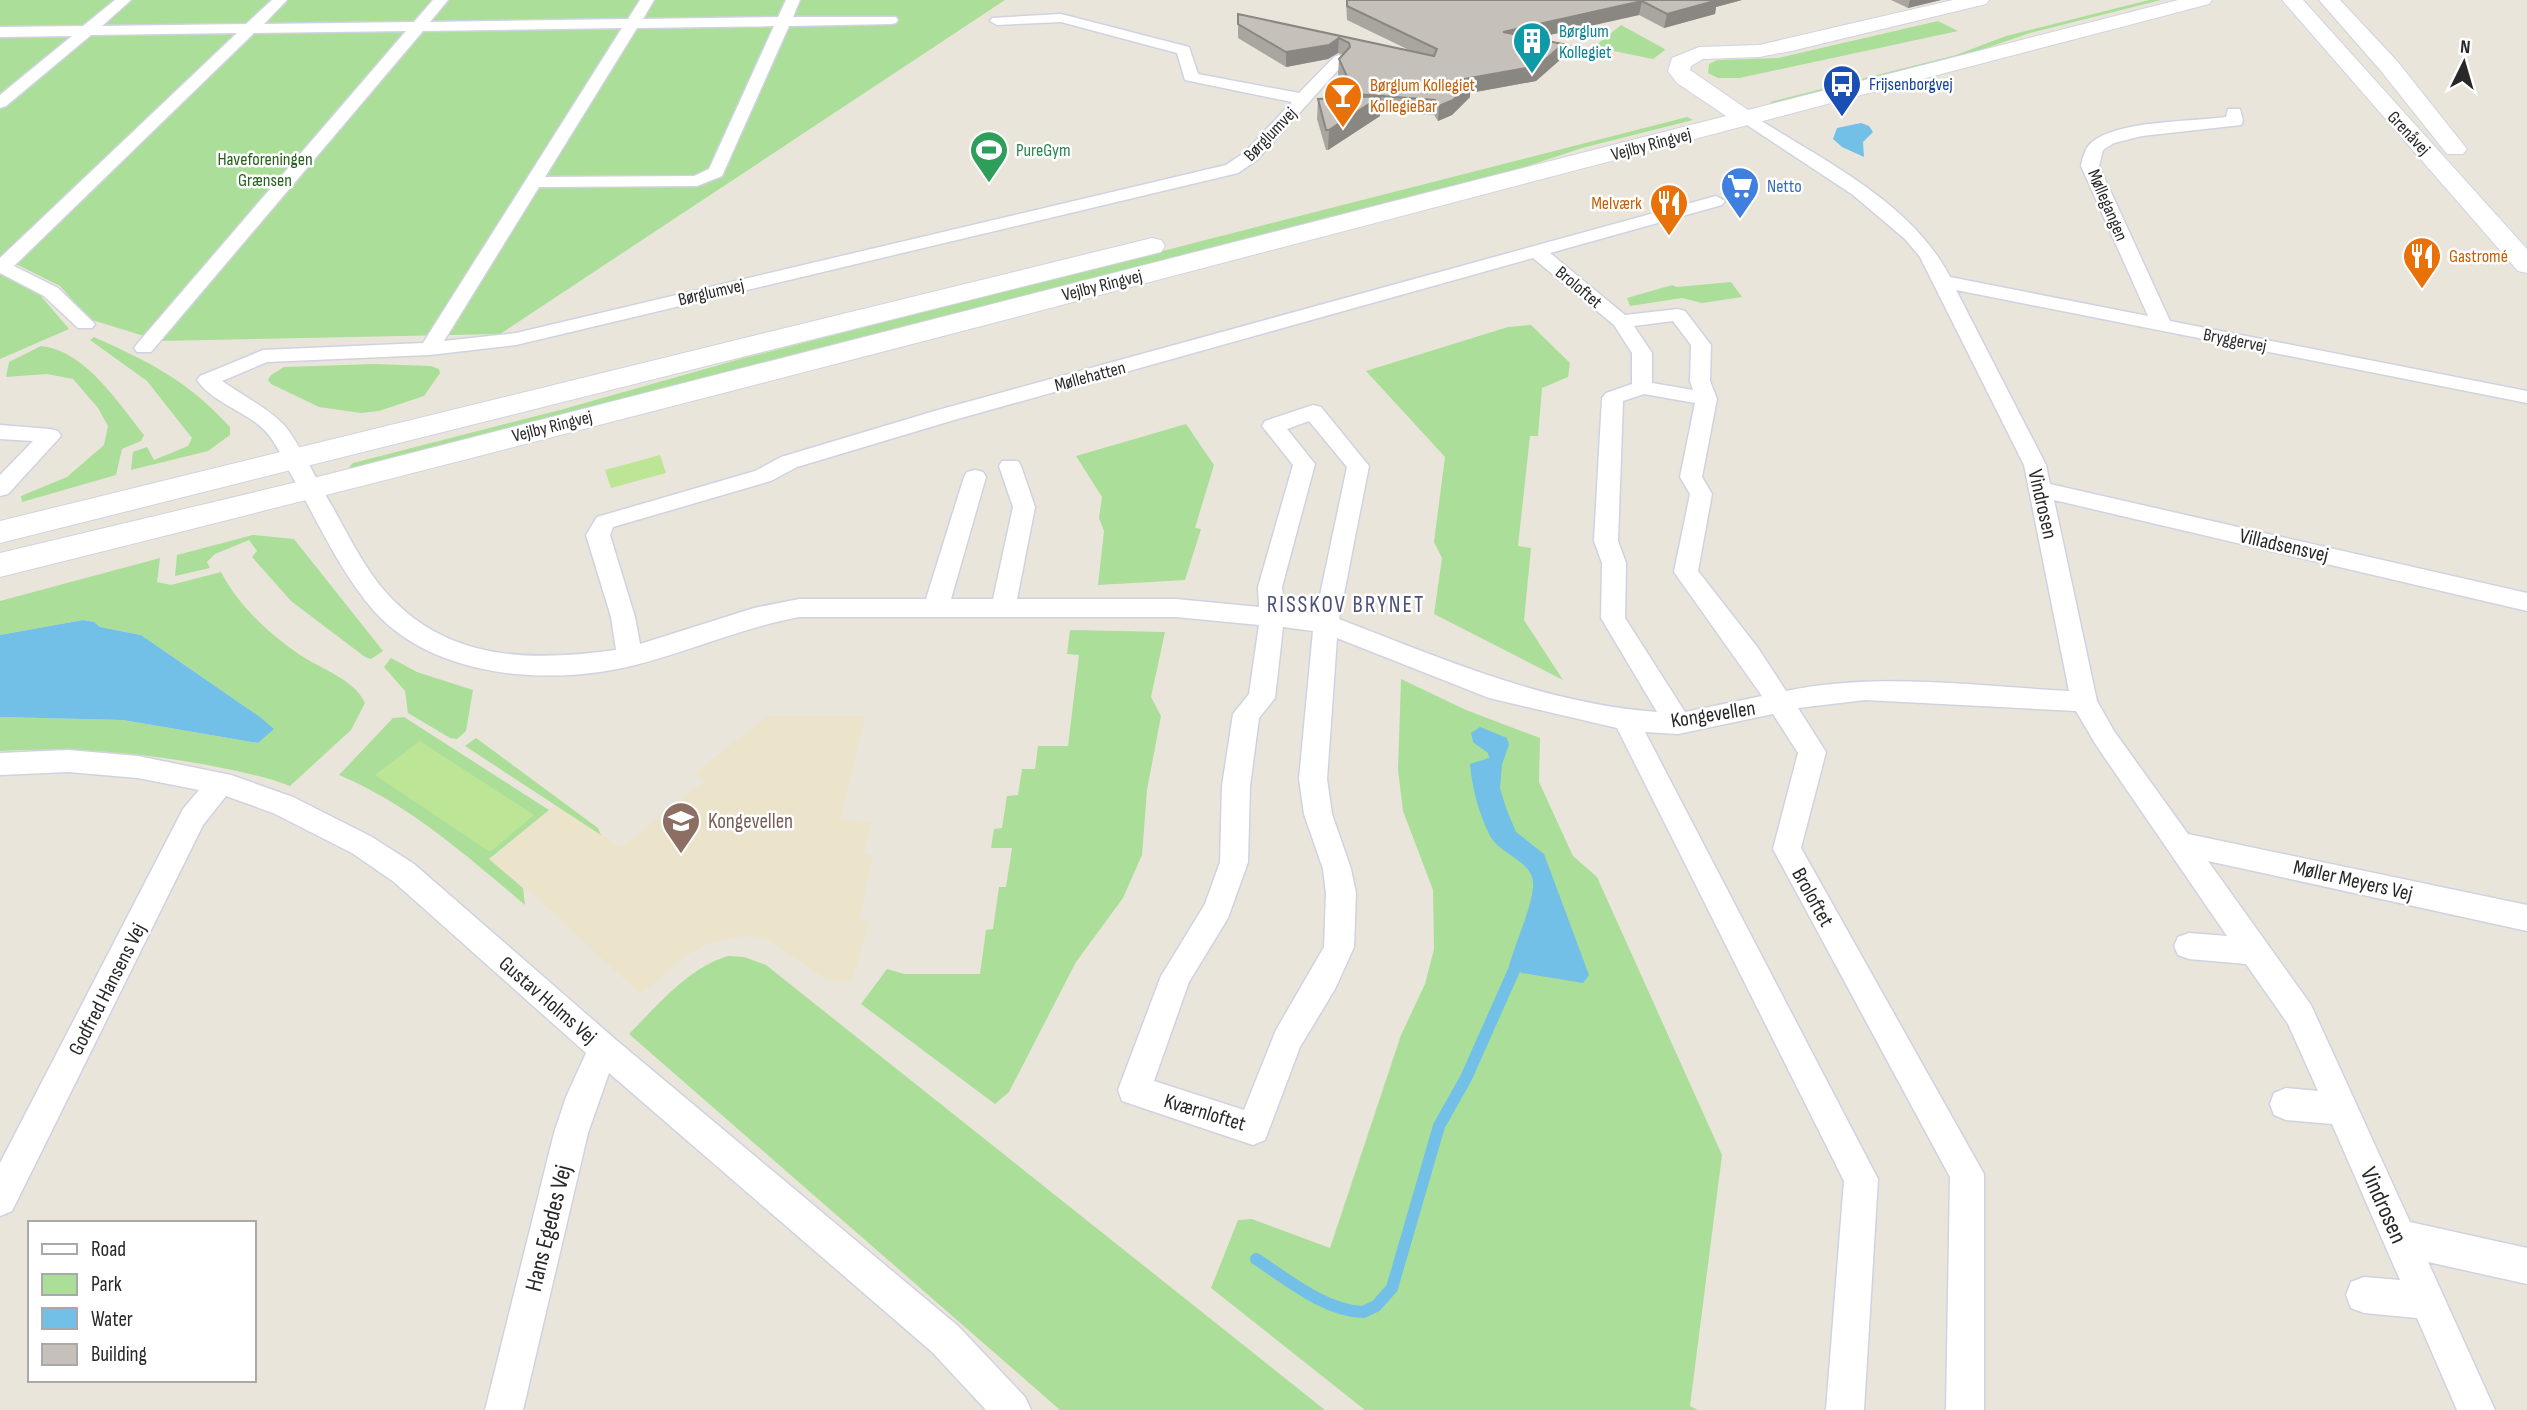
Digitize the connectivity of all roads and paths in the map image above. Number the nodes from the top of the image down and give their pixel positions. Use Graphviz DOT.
graph roads {
  1 [pos="124,0"];
  2 [pos="280,0"];
  3 [pos="441,0"];
  4 [pos="647,0"];
  5 [pos="793,0"];
  6 [pos="1979,0"];
  7 [pos="2126,0"];
  8 [pos="2202,0"];
  9 [pos="2292,0"];
  10 [pos="2329,0"];
  11 [pos="891,19"];
  12 [pos="784,21"];
  13 [pos="997,21"];
  14 [pos="632,24"];
  15 [pos="418,27"];
  16 [pos="250,29"];
  17 [pos="88,30"];
  18 [pos="172,30"];
  19 [pos="0,32"];
  20 [pos="1339,60"];
  21 [pos="1303,99"];
  22 [pos="1721,102"];
  23 [pos="0,103"];
  24 [pos="2234,112"];
  25 [pos="1746,119"];
  26 [pos="533,183"];
  27 [pos="1716,201"];
  28 [pos="2527,230"];
  29 [pos="1538,252"];
  30 [pos="2527,265"];
  31 [pos="1,266"];
  32 [pos="1944,282"];
  33 [pos="1621,321"];
  34 [pos="85,324"];
  35 [pos="2161,325"];
  36 [pos="144,348"];
  37 [pos="429,349"];
  38 [pos="1642,387"];
  39 [pos="2527,397"];
  40 [pos="1706,399"];
  41 [pos="1313,412"];
  42 [pos="0,432"];
  43 [pos="294,461"];
  44 [pos="1010,466"];
  45 [pos="975,477"];
  46 [pos="2040,488"];
  47 [pos="0,489"];
  48 [pos="310,489"];
  49 [pos="0,532"];
  50 [pos="0,565"];
  51 [pos="2527,602"];
  52 [pos="936,608"];
  53 [pos="1003,608"];
  54 [pos="1272,617"];
  55 [pos="1325,624"];
  56 [pos="630,657"];
  57 [pos="1780,702"];
  58 [pos="2084,702"];
  59 [pos="1626,720"];
  60 [pos="1678,724"];
  61 [pos="0,764"];
  62 [pos="221,783"];
  63 [pos="2179,844"];
  64 [pos="2527,918"];
  65 [pos="2189,946"];
  66 [pos="2254,951"];
  67 [pos="604,1049"];
  68 [pos="2286,1104"];
  69 [pos="2342,1109"];
  70 [pos="0,1199"];
  71 [pos="2397,1237"];
  72 [pos="2527,1266"];
  73 [pos="2364,1295"];
  74 [pos="2426,1301"];
  75 [pos="504,1410"];
  76 [pos="1012,1410"];
  77 [pos="1845,1410"];
  78 [pos="1965,1410"];
  79 [pos="2476,1410"];
  1 -- 17 [label="street"];
  2 -- 16 [label="street"];
  3 -- 15 [label="street"];
  4 -- 14 [label="street"];
  5 -- 12 [label="street"];
  6 -- 22 [label="main road"];
  7 -- 22 [label="main road, Vejlby Ringvej"];
  8 -- 25 [label="main road, Vejlby Ringvej"];
  9 -- 30 [label="main road, Grenåvej"];
  10 -- 28 [label="main road, Grenåvej"];
  11 -- 12 [label="street"];
  12 -- 14 [label="street"];
  12 -- 26 [label="street"];
  13 -- 21 [label="street, Børglumvej"];
  14 -- 15 [label="street"];
  14 -- 26 [label="street"];
  15 -- 16 [label="street"];
  15 -- 36 [label="street"];
  16 -- 18 [label="street"];
  16 -- 31 [label="street"];
  17 -- 18 [label="street"];
  17 -- 19 [label="street"];
  17 -- 23 [label="street"];
  20 -- 21 [label="street, Børglumvej"];
  21 -- 37 [label="street, Børglumvej"];
  22 -- 25 [label="main road"];
  22 -- 43 [label="main road, Vejlby Ringvej"];
  24 -- 35 [label="street, Møllegangen"];
  25 -- 32 [label="street, Vindrosen"];
  25 -- 48 [label="main road, Vejlby Ringvej"];
  26 -- 37 [label="street"];
  27 -- 29 [label="street, Møllehatten"];
  29 -- 33 [label="street, Broloftet"];
  29 -- 56 [label="street, Møllehatten"];
  31 -- 34 [label="street"];
  32 -- 35 [label="street, Bryggervej"];
  32 -- 46 [label="street, Vindrosen"];
  33 -- 38 [label="street, Broloftet"];
  33 -- 40 [label="street, Broloftet"];
  35 -- 39 [label="street, Bryggervej"];
  37 -- 43 [label="street, Børglumvej"];
  38 -- 40 [label="street"];
  38 -- 60 [label="street"];
  40 -- 57 [label="street, Broloftet"];
  41 -- 54 [label="street"];
  41 -- 55 [label="street"];
  42 -- 47 [label="street"];
  43 -- 48 [label="street, Kongevellen"];
  43 -- 49 [label="main road, Vejlby Ringvej"];
  44 -- 53 [label="street"];
  45 -- 52 [label="street"];
  46 -- 51 [label="street, Villadsensvej"];
  46 -- 58 [label="street, Vindrosen"];
  48 -- 50 [label="main road, Vejlby Ringvej"];
  48 -- 56 [label="street, Kongevellen"];
  52 -- 53 [label="street, Kongevellen"];
  52 -- 56 [label="street, Kongevellen"];
  53 -- 54 [label="street, Kongevellen"];
  54 -- 55 [label="street, Kongevellen"];
  54 -- 55 [label="street, Kværnloftet"];
  55 -- 59 [label="street, Kongevellen"];
  57 -- 58 [label="street, Kongevellen"];
  57 -- 60 [label="street, Kongevellen"];
  57 -- 78 [label="street, Broloftet"];
  58 -- 63 [label="street, Vindrosen"];
  59 -- 60 [label="street, Kongevellen"];
  59 -- 77 [label="street"];
  61 -- 62 [label="street, Gustav Holms Vej"];
  62 -- 67 [label="street, Gustav Holms Vej"];
  62 -- 70 [label="street, Godfred Hansens Vej"];
  63 -- 64 [label="street, Møller Meyers Vej"];
  63 -- 66 [label="street, Vindrosen"];
  65 -- 66 [label="street"];
  66 -- 69 [label="street, Vindrosen"];
  67 -- 75 [label="street, Hans Egedes Vej"];
  67 -- 76 [label="street, Gustav Holms Vej"];
  68 -- 69 [label="street"];
  69 -- 71 [label="street, Vindrosen"];
  71 -- 72 [label="street"];
  71 -- 74 [label="street, Vindrosen"];
  73 -- 74 [label="street"];
  74 -- 79 [label="street, Vindrosen"];
}
